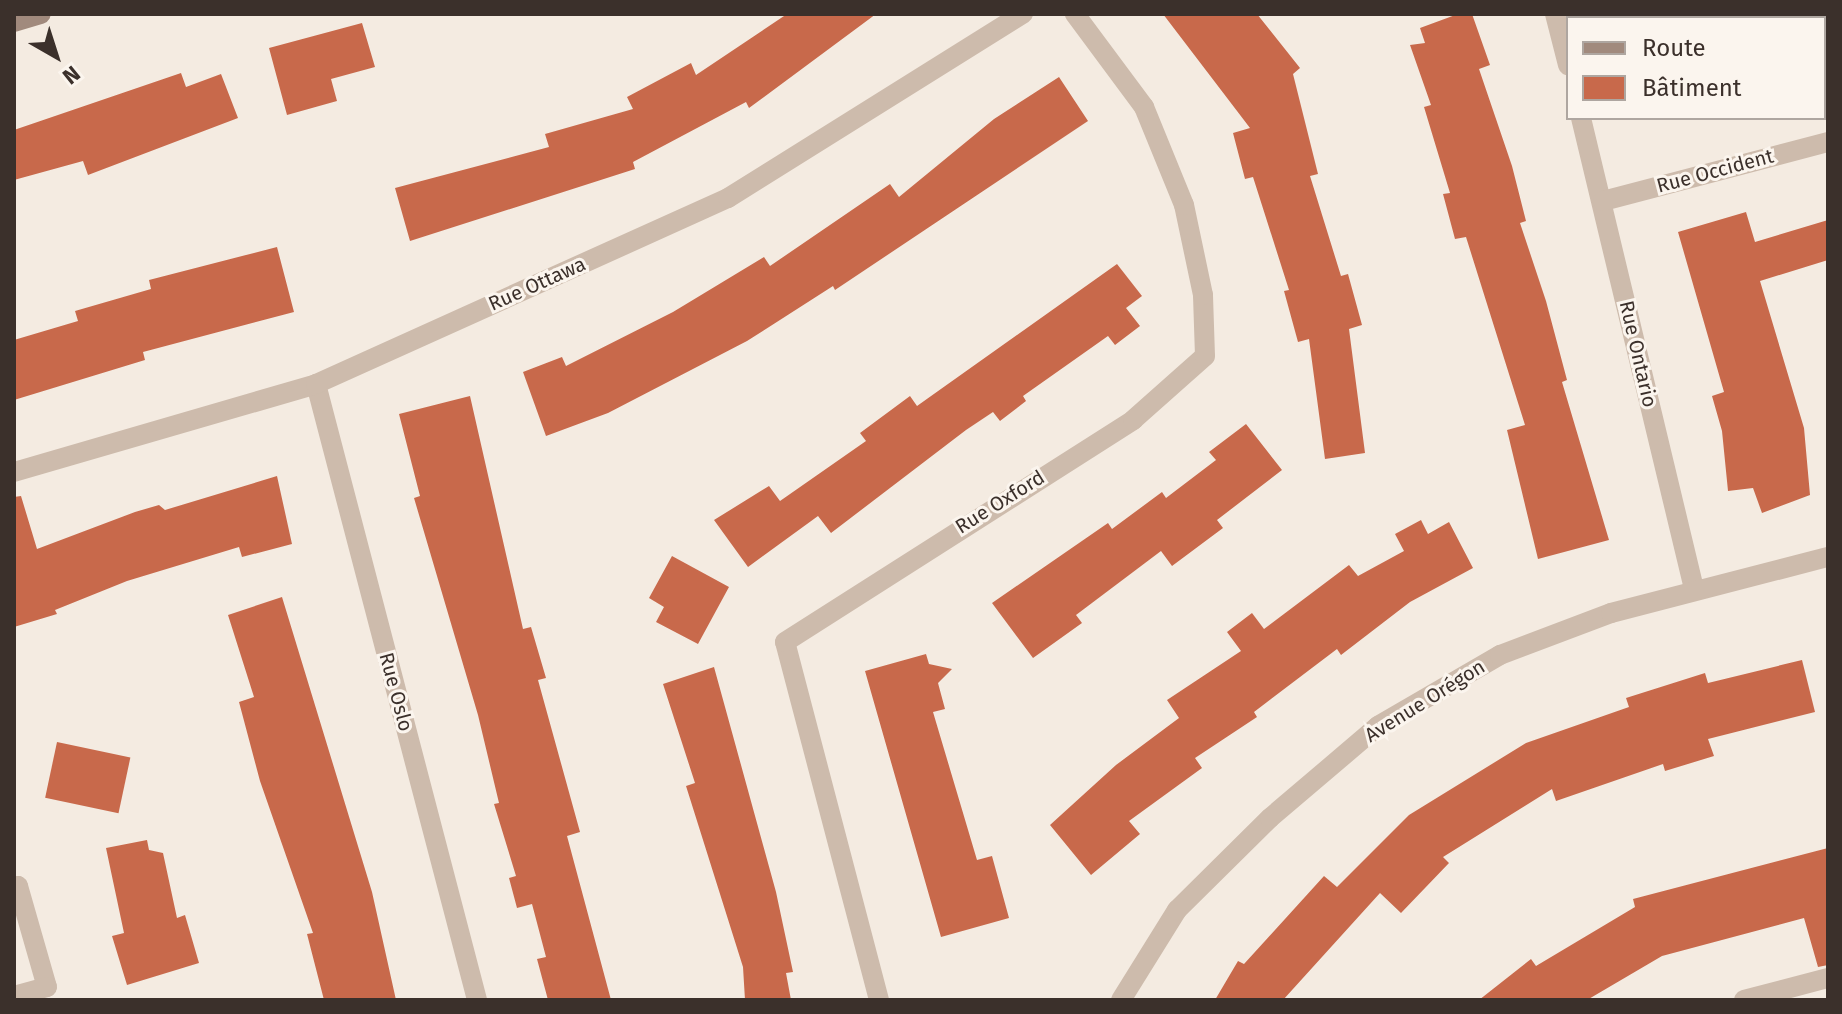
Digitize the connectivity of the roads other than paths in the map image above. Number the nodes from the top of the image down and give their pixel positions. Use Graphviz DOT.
graph roads {
  1 [pos="41,14"];
  2 [pos="1023,14"];
  3 [pos="1075,14"];
  4 [pos="1555,14"];
  5 [pos="14,22"];
  6 [pos="1566,57"];
  7 [pos="1582,120"];
  8 [pos="1828,142"];
  9 [pos="1603,201"];
  10 [pos="316,384"];
  11 [pos="14,472"];
  12 [pos="1828,557"];
  13 [pos="1694,590"];
  14 [pos="14,887"];
  15 [pos="1828,978"];
  16 [pos="14,996"];
  17 [pos="477,1000"];
  18 [pos="879,1000"];
  19 [pos="1121,1000"];
  20 [pos="1744,1000"];
  1 -- 5 [label="street"];
  2 -- 10 [label="street, Rue Ottawa"];
  3 -- 18 [label="street, Rue Oxford"];
  4 -- 6 [label="street"];
  7 -- 9 [label="street, Rue Ontario"];
  8 -- 9 [label="street, Rue Occident"];
  9 -- 13 [label="street, Rue Ontario"];
  10 -- 11 [label="street, Rue Ottawa"];
  10 -- 17 [label="street, Rue Oslo"];
  12 -- 13 [label="street, Avenue Orégon"];
  13 -- 19 [label="street, Avenue Orégon"];
  14 -- 16 [label="street"];
  15 -- 20 [label="street"];
}
